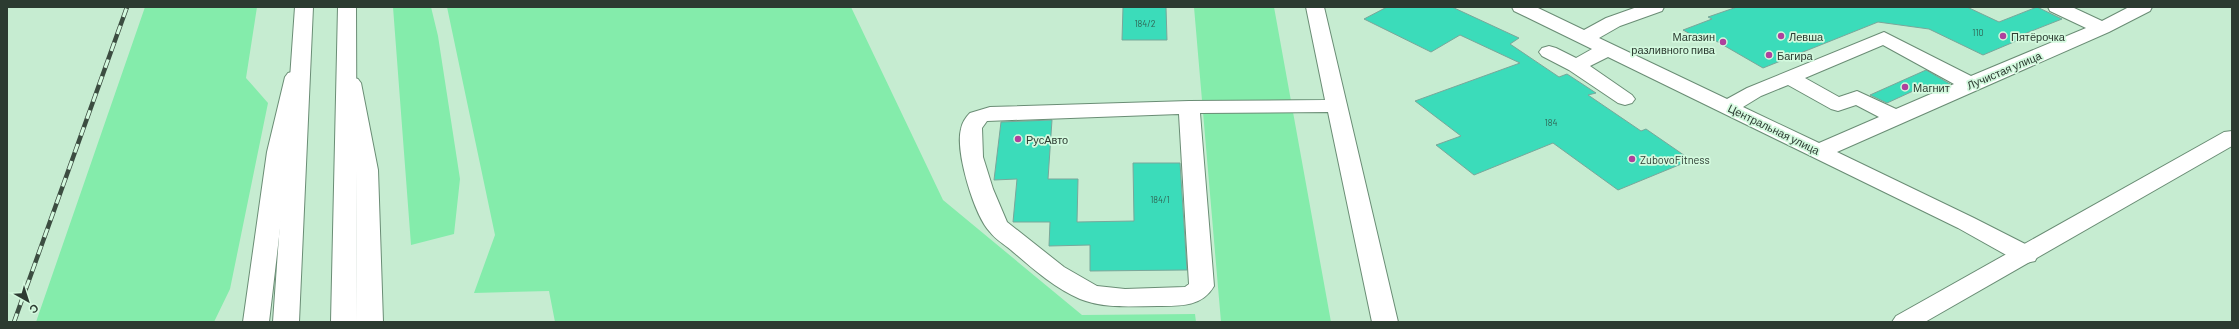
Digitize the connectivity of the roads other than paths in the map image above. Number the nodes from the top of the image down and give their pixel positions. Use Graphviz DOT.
graph roads {
  1 [pos="304,7"];
  2 [pos="347,7"];
  3 [pos="1315,7"];
  4 [pos="1521,7"];
  5 [pos="1655,7"];
  6 [pos="2057,7"];
  7 [pos="2143,7"];
  8 [pos="2102,28"];
  9 [pos="1585,38"];
  10 [pos="302,44"];
  11 [pos="1607,49"];
  12 [pos="1549,52"];
  13 [pos="346,54"];
  14 [pos="1576,66"];
  15 [pos="1790,78"];
  16 [pos="1970,84"];
  17 [pos="1625,99"];
  18 [pos="1338,106"];
  19 [pos="1189,107"];
  20 [pos="1728,107"];
  21 [pos="1896,118"];
  22 [pos="2232,138"];
  23 [pos="1820,152"];
  24 [pos="2026,255"];
  25 [pos="256,322"];
  26 [pos="286,322"];
  27 [pos="344,322"];
  28 [pos="370,322"];
  29 [pos="1385,322"];
  30 [pos="1905,322"];
  1 -- 10 [label="main road"];
  2 -- 13 [label="main road"];
  3 -- 18 [label="main road"];
  4 -- 9 [label="main road, Центральная улица"];
  5 -- 9 [label="main road"];
  6 -- 8 [label="main road"];
  7 -- 8 [label="main road, Лучистая улица"];
  8 -- 16 [label="main road, Лучистая улица"];
  9 -- 11 [label="main road, Центральная улица"];
  10 -- 25 [label="main road"];
  10 -- 26 [label="main road"];
  11 -- 14 [label="main road"];
  11 -- 20 [label="main road, Центральная улица"];
  12 -- 14 [label="main road"];
  13 -- 27 [label="main road"];
  13 -- 28 [label="main road"];
  14 -- 17 [label="main road"];
  15 -- 16 [label="main road"];
  15 -- 20 [label="main road"];
  15 -- 21 [label="main road"];
  16 -- 21 [label="main road, Лучистая улица"];
  18 -- 19 [label="main road"];
  18 -- 29 [label="main road"];
  19 -- 19 [label="main road"];
  20 -- 23 [label="main road, Центральная улица"];
  21 -- 23 [label="main road, Лучистая улица"];
  22 -- 24 [label="main road"];
  23 -- 24 [label="main road, Центральная улица"];
  24 -- 30 [label="main road"];
}
